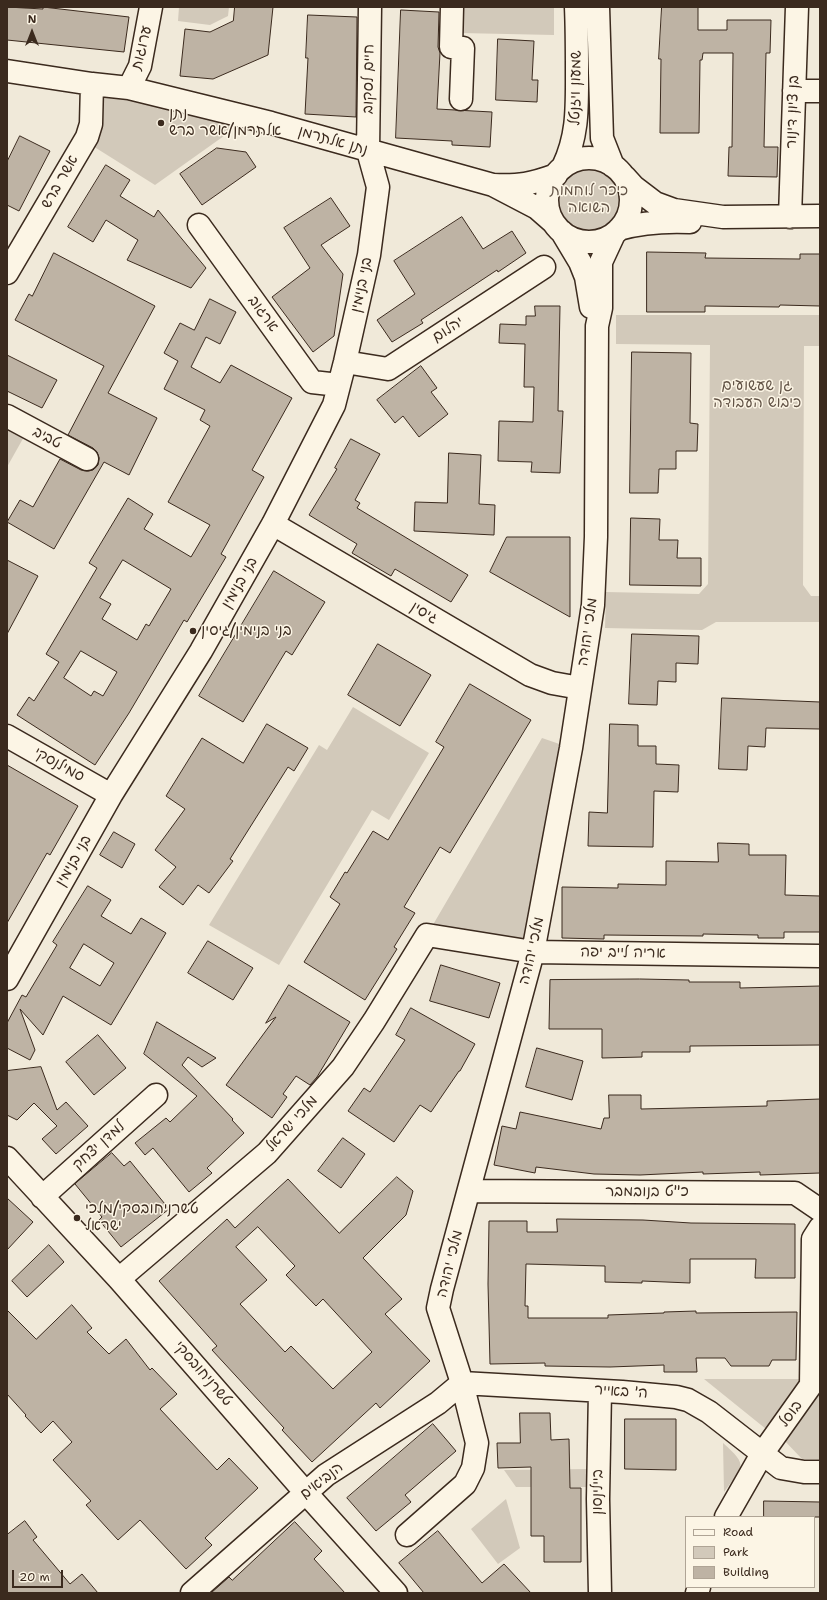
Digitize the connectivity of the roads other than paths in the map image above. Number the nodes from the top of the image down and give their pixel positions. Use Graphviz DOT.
graph roads {
  1 [pos="151,7"];
  2 [pos="370,7"];
  3 [pos="452,7"];
  4 [pos="576,7"];
  5 [pos="598,7"];
  6 [pos="797,7"];
  7 [pos="7,71"];
  8 [pos="92,84"];
  9 [pos="129,88"];
  10 [pos="794,91"];
  11 [pos="820,91"];
  12 [pos="461,99"];
  13 [pos="368,151"];
  14 [pos="559,171"];
  15 [pos="618,171"];
  16 [pos="492,185"];
  17 [pos="820,216"];
  18 [pos="723,217"];
  19 [pos="790,217"];
  20 [pos="199,225"];
  21 [pos="557,227"];
  22 [pos="616,231"];
  23 [pos="544,267"];
  24 [pos="7,273"];
  25 [pos="597,326"];
  26 [pos="345,362"];
  27 [pos="339,385"];
  28 [pos="7,416"];
  29 [pos="87,459"];
  30 [pos="273,524"];
  31 [pos="580,688"];
  32 [pos="7,736"];
  33 [pos="111,794"];
  34 [pos="427,935"];
  35 [pos="533,952"];
  36 [pos="820,956"];
  37 [pos="7,979"];
  38 [pos="156,1095"];
  39 [pos="7,1158"];
  40 [pos="469,1191"];
  41 [pos="42,1196"];
  42 [pos="820,1210"];
  43 [pos="820,1228"];
  44 [pos="119,1279"];
  45 [pos="462,1383"];
  46 [pos="600,1391"];
  47 [pos="762,1454"];
  48 [pos="820,1472"];
  49 [pos="306,1493"];
  50 [pos="727,1516"];
  51 [pos="407,1535"];
  52 [pos="192,1593"];
  53 [pos="396,1593"];
  54 [pos="600,1593"];
  1 -- 9 [label="street, ערוגות"];
  2 -- 13 [label="street, חיים לסקוב"];
  3 -- 12 [label="street"];
  4 -- 14 [label="street, שמעון ויזנטל"];
  5 -- 15 [label="street, שמעון ויזנטל"];
  6 -- 10 [label="street, בן ציון דינור"];
  7 -- 8 [label="street, נתן אלתרמן"];
  8 -- 9 [label="street, נתן אלתרמן"];
  8 -- 24 [label="street, אשר ברש"];
  9 -- 13 [label="street, נתן אלתרמן"];
  10 -- 11 [label="street"];
  10 -- 19 [label="street, בן ציון דינור"];
  13 -- 16 [label="street, נתן אלתרמן"];
  13 -- 26 [label="street, בני בנימין"];
  14 -- 15 [label="street"];
  14 -- 16 [label="street, נתן אלתרמן"];
  14 -- 21 [label="street"];
  15 -- 18 [label="street"];
  15 -- 22 [label="street"];
  16 -- 21 [label="street, נתן אלתרמן"];
  17 -- 19 [label="street"];
  18 -- 19 [label="street"];
  18 -- 22 [label="street"];
  20 -- 27 [label="street, ארגוב"];
  21 -- 22 [label="street"];
  21 -- 25 [label="street, מלכי יהודה"];
  22 -- 25 [label="street, מלכי יהודה"];
  23 -- 26 [label="street, יהלום"];
  25 -- 31 [label="street, מלכי יהודה"];
  26 -- 27 [label="street, בני בנימין"];
  27 -- 30 [label="street, בני בנימין"];
  28 -- 29 [label="street, טביב"];
  30 -- 31 [label="street, גיסין"];
  30 -- 33 [label="street, בני בנימין"];
  31 -- 35 [label="street, מלכי יהודה"];
  32 -- 33 [label="street, סמילנסקי"];
  33 -- 37 [label="street, בני בנימין"];
  34 -- 35 [label="street, אריה לייב יפה"];
  34 -- 44 [label="street, מלכי ישראל"];
  35 -- 36 [label="street, אריה לייב יפה"];
  35 -- 40 [label="street, מלכי יהודה"];
  38 -- 41 [label="street, למדן יצחק"];
  39 -- 41 [label="street, טשרניחובסקי"];
  40 -- 42 [label="street, כ\"ט בנובמבר"];
  40 -- 45 [label="street, מלכי יהודה"];
  41 -- 44 [label="street, טשרניחובסקי"];
  43 -- 47 [label="street, בוסל"];
  44 -- 49 [label="street, טשרניחובסקי"];
  45 -- 46 [label="street, ה' באייר"];
  45 -- 49 [label="street, הנביאים"];
  45 -- 51 [label="street, מלכי יהודה"];
  46 -- 47 [label="street, ה' באייר"];
  46 -- 54 [label="street, ביילינסון"];
  47 -- 48 [label="street, ה' באייר"];
  47 -- 50 [label="street, בוסל"];
  49 -- 52 [label="street, הנביאים"];
  49 -- 53 [label="street, טשרניחובסקי"];
}
